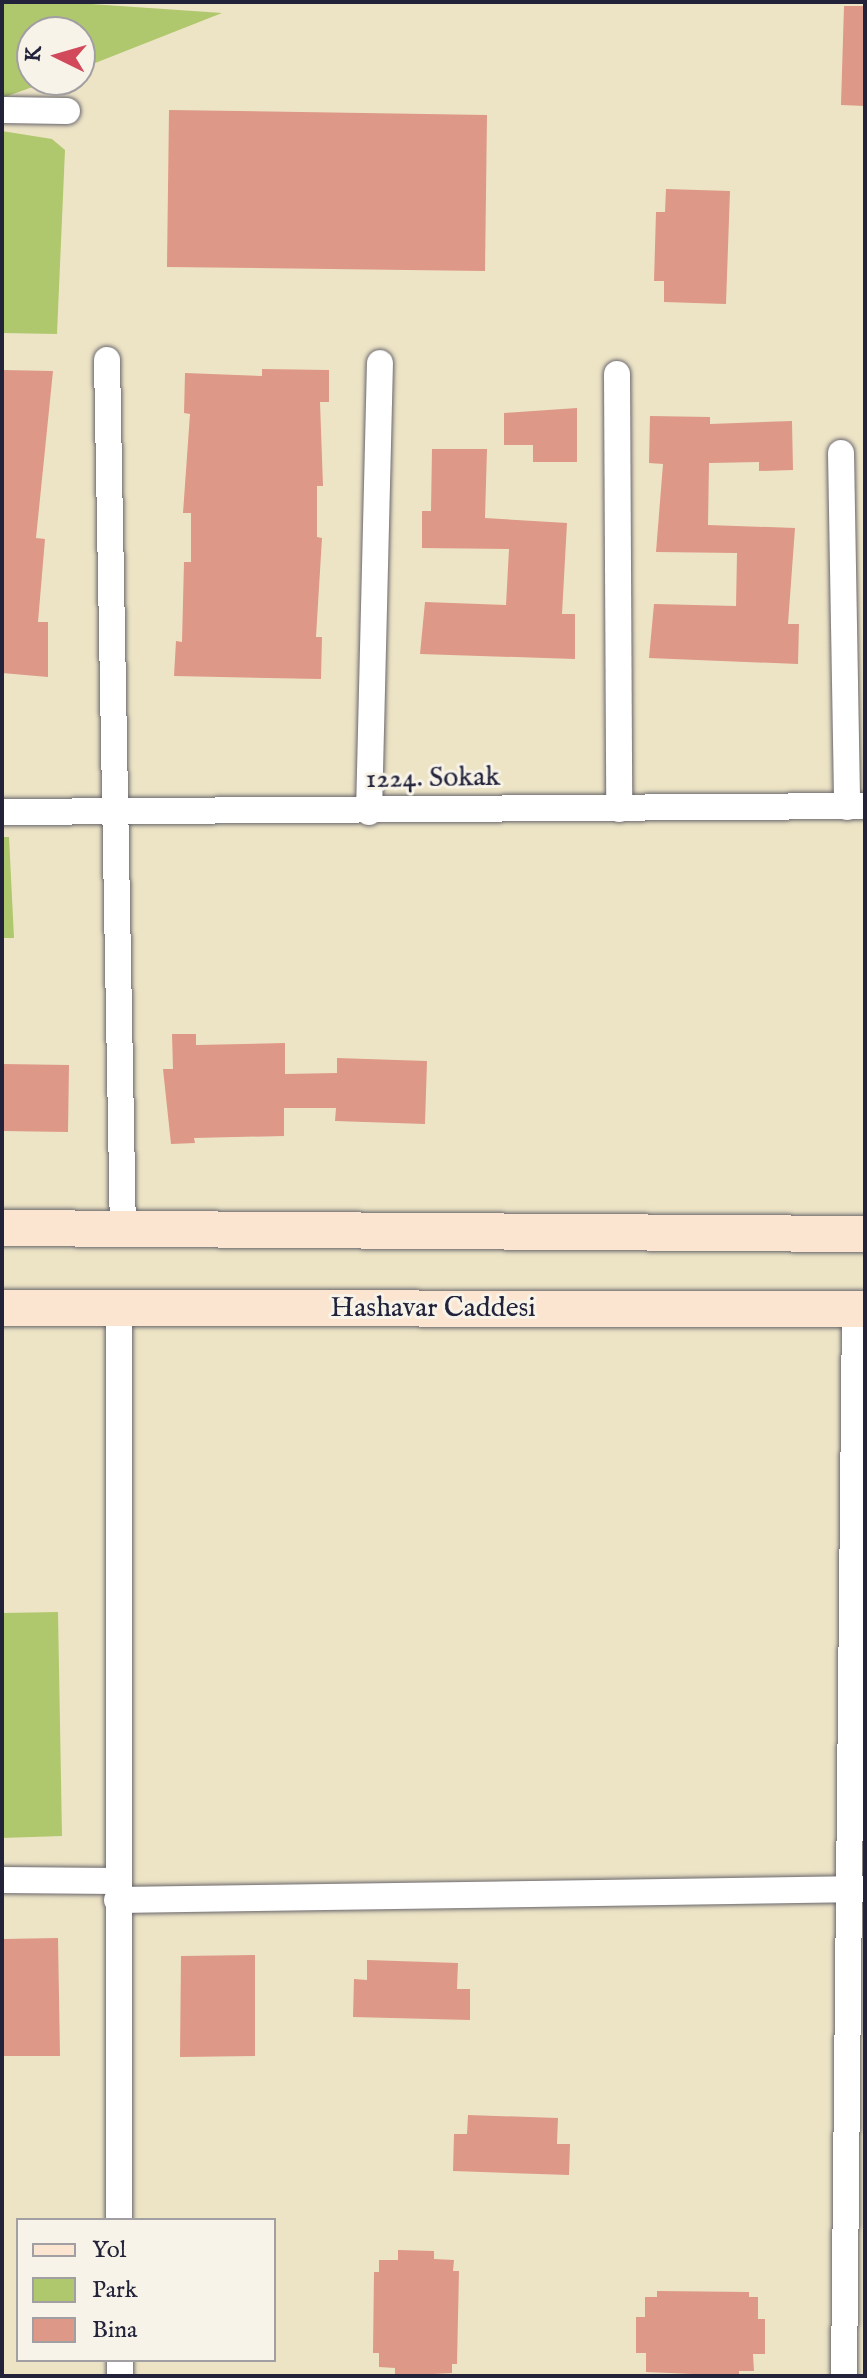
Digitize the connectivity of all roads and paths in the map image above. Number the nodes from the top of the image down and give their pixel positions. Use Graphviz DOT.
graph roads {
  1 [pos="2,110"];
  2 [pos="67,111"];
  3 [pos="107,360"];
  4 [pos="380,363"];
  5 [pos="617,374"];
  6 [pos="841,453"];
  7 [pos="856,806"];
  8 [pos="619,809"];
  9 [pos="2,812"];
  10 [pos="369,812"];
  11 [pos="116,813"];
  12 [pos="2,1228"];
  13 [pos="123,1229"];
  14 [pos="865,1234"];
  15 [pos="2,1308"];
  16 [pos="119,1308"];
  17 [pos="860,1309"];
  18 [pos="2,1880"];
  19 [pos="856,1889"];
  20 [pos="116,1890"];
  21 [pos="119,2218"];
  22 [pos="844,2376"];
  1 -- 2 [label="street"];
  3 -- 11 [label="street"];
  4 -- 10 [label="street"];
  5 -- 8 [label="street"];
  6 -- 7 [label="street"];
  7 -- 8 [label="street, 1224. Sokak"];
  8 -- 10 [label="street, 1224. Sokak"];
  9 -- 11 [label="street, 1224. Sokak"];
  10 -- 11 [label="street, 1224. Sokak"];
  11 -- 13 [label="street"];
  12 -- 13 [label="main road"];
  13 -- 14 [label="main road"];
  15 -- 16 [label="main road, Hashavar Caddesi"];
  16 -- 17 [label="main road, Hashavar Caddesi"];
  16 -- 20 [label="street"];
  17 -- 19 [label="street"];
  18 -- 20 [label="street"];
  19 -- 20 [label="street"];
  19 -- 22 [label="street"];
  20 -- 21 [label="street"];
}
